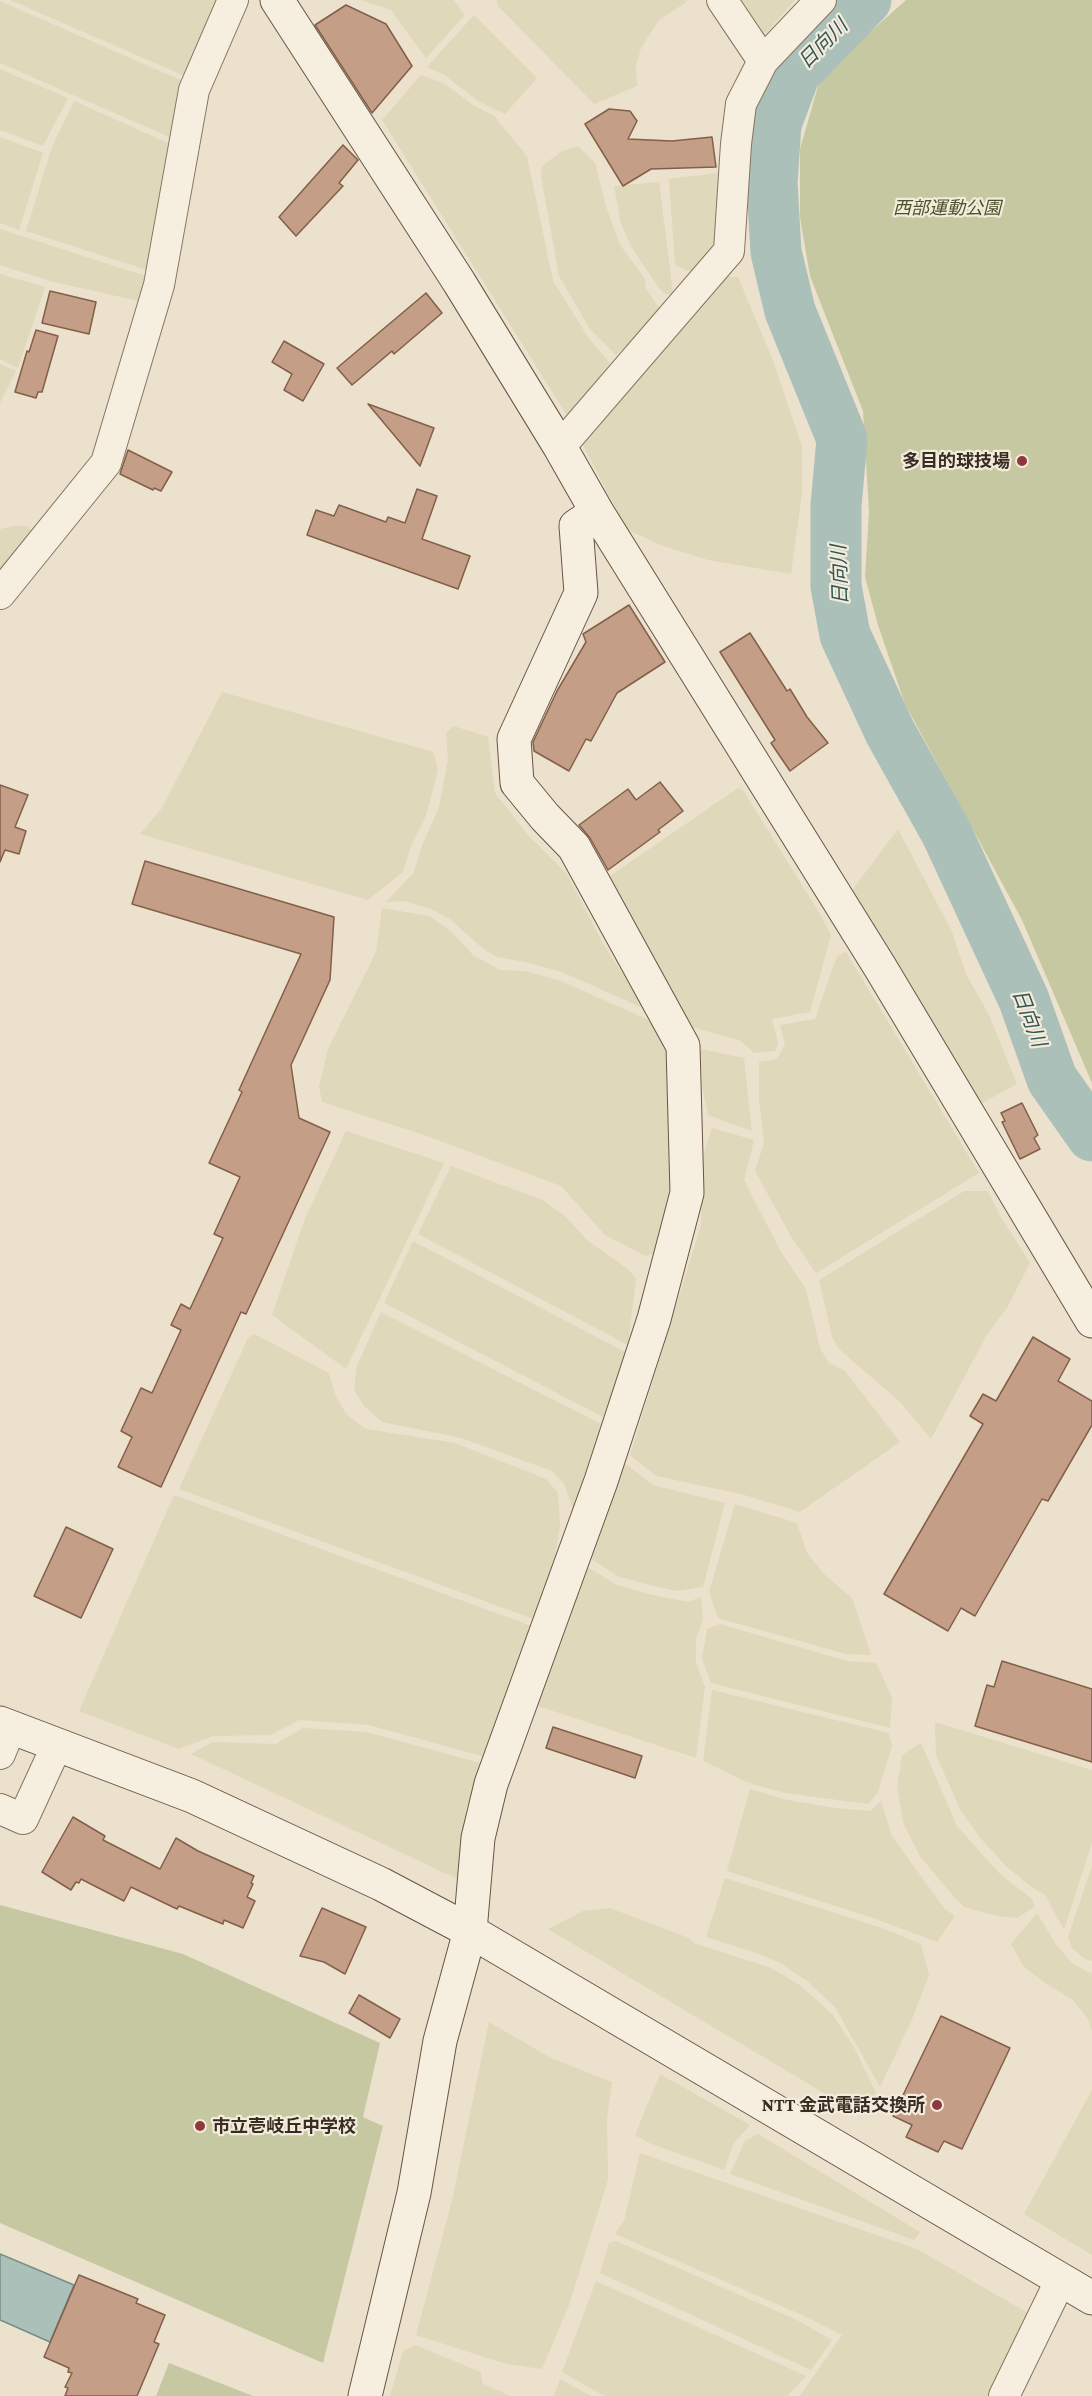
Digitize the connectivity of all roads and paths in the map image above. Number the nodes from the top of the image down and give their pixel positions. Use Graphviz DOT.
graph roads {
  1 [pos="233,0"];
  2 [pos="277,0"];
  3 [pos="722,0"];
  4 [pos="821,0"];
  5 [pos="763,60"];
  6 [pos="560,447"];
  7 [pos="597,512"];
  8 [pos="0,594"];
  9 [pos="1092,1321"];
  10 [pos="4,1735"];
  11 [pos="57,1745"];
  12 [pos="0,1809"];
  13 [pos="470,1931"];
  14 [pos="1061,2280"];
  15 [pos="1092,2298"];
  16 [pos="365,2396"];
  17 [pos="1004,2396"];
  1 -- 8 [label="street"];
  2 -- 6 [label="street"];
  3 -- 5 [label="street"];
  4 -- 5 [label="street"];
  5 -- 6 [label="street"];
  6 -- 7 [label="street"];
  7 -- 9 [label="street"];
  7 -- 13 [label="street"];
  10 -- 11 [label="street"];
  11 -- 12 [label="street"];
  11 -- 13 [label="street"];
  13 -- 14 [label="street"];
  13 -- 16 [label="street"];
  14 -- 15 [label="street"];
  14 -- 17 [label="street"];
}
